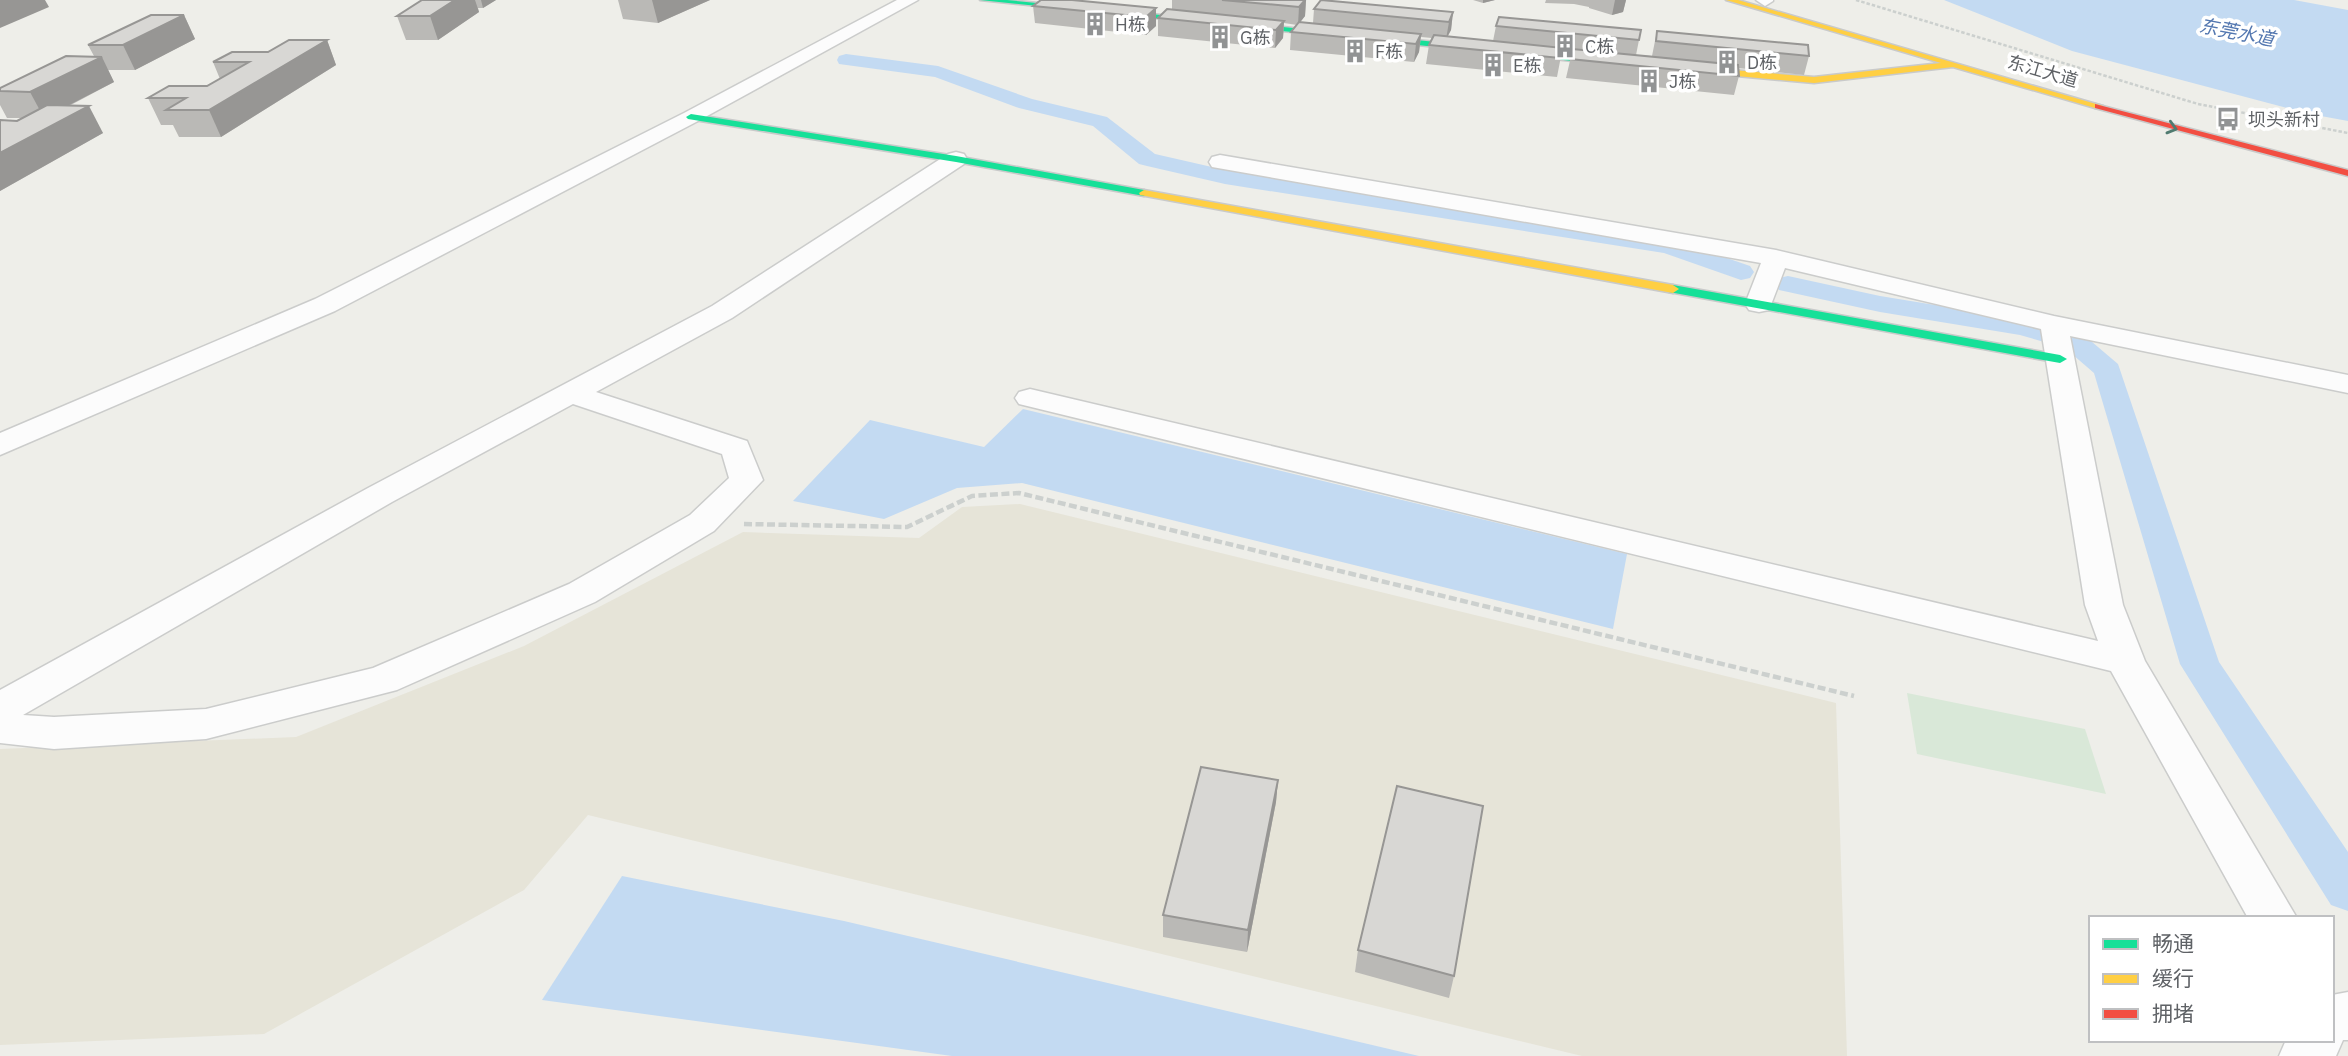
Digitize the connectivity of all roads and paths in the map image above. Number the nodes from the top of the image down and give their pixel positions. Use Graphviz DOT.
graph roads {
  1 [pos="910,0"];
  2 [pos="984,0"];
  3 [pos="1730,0"];
  4 [pos="1764,0"];
  5 [pos="1856,0"];
  6 [pos="1642,65"];
  7 [pos="1951,65"];
  8 [pos="1669,68"];
  9 [pos="691,117"];
  10 [pos="2348,133"];
  11 [pos="2348,158"];
  12 [pos="956,159"];
  13 [pos="1220,162"];
  14 [pos="2348,173"];
  15 [pos="1776,258"];
  16 [pos="1759,304"];
  17 [pos="2057,342"];
  18 [pos="2348,384"];
  19 [pos="570,393"];
  20 [pos="1030,398"];
  21 [pos="0,445"];
  22 [pos="702,523"];
  23 [pos="2126,661"];
  24 [pos="1854,696"];
  25 [pos="0,709"];
  26 [pos="0,728"];
  27 [pos="2272,916"];
  1 -- 9 [label="street"];
  2 -- 6 [label="street"];
  3 -- 7 [label="street, 东江大道"];
  4 -- 11 [label="street, 东江大道"];
  5 -- 10 [label="path"];
  7 -- 8 [label="street"];
  7 -- 14 [label="street, 东江大道, one-way"];
  9 -- 12 [label="street"];
  9 -- 21 [label="street"];
  12 -- 16 [label="street"];
  12 -- 19 [label="street"];
  13 -- 15 [label="street"];
  15 -- 16 [label="street"];
  15 -- 17 [label="street"];
  16 -- 17 [label="street"];
  17 -- 18 [label="street"];
  17 -- 23 [label="street"];
  19 -- 22 [label="street"];
  19 -- 25 [label="street"];
  20 -- 23 [label="street"];
  22 -- 24 [label="path"];
  22 -- 26 [label="street"];
  23 -- 27 [label="street"];
}
